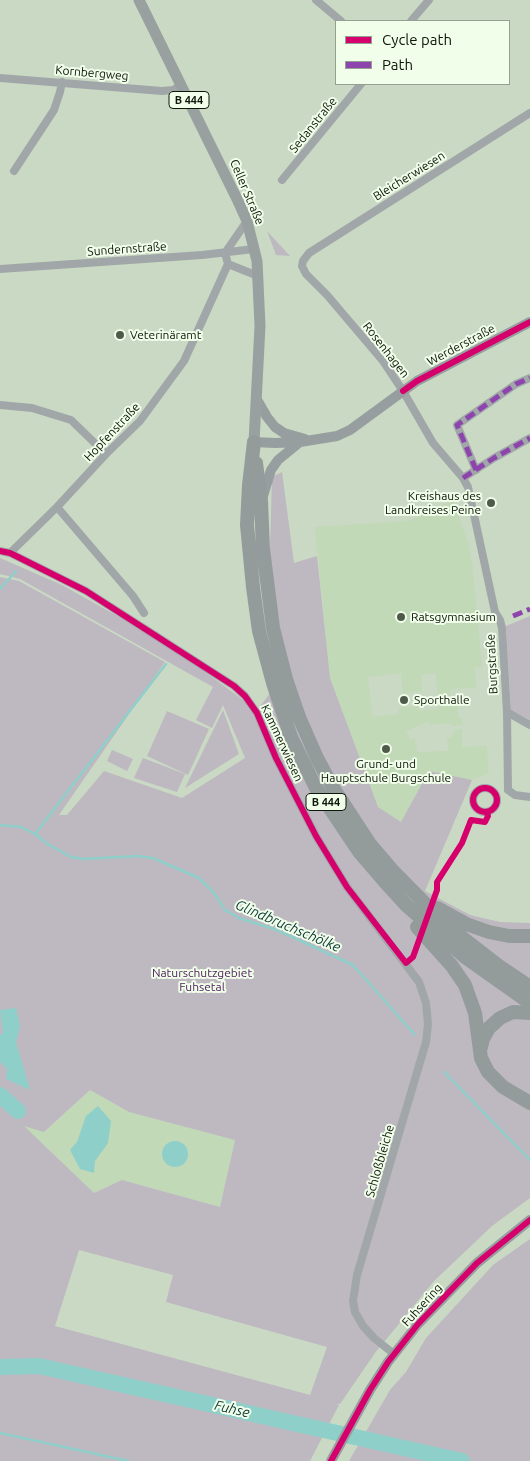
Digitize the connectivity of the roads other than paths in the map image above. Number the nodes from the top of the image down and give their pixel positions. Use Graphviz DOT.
graph roads {
  1 [pos="139,0"];
  2 [pos="316,0"];
  3 [pos="428,0"];
  4 [pos="340,20"];
  5 [pos="413,20"];
  6 [pos="0,78"];
  7 [pos="62,82"];
  8 [pos="360,85"];
  9 [pos="182,86"];
  10 [pos="530,112"];
  11 [pos="14,171"];
  12 [pos="282,180"];
  13 [pos="247,221"];
  14 [pos="254,249"];
  15 [pos="225,253"];
  16 [pos="303,261"];
  17 [pos="228,264"];
  18 [pos="0,269"];
  19 [pos="258,276"];
  20 [pos="530,322"];
  21 [pos="530,378"];
  22 [pos="404,391"];
  23 [pos="256,398"];
  24 [pos="0,405"];
  25 [pos="530,438"];
  26 [pos="306,441"];
  27 [pos="254,442"];
  28 [pos="106,454"];
  29 [pos="476,470"];
  30 [pos="463,478"];
  31 [pos="261,502"];
  32 [pos="57,507"];
  33 [pos="473,510"];
  34 [pos="0,551"];
  35 [pos="10,553"];
  36 [pos="144,614"];
  37 [pos="507,712"];
  38 [pos="530,725"];
  39 [pos="511,793"];
  40 [pos="495,794"];
  41 [pos="530,797"];
  42 [pos="411,901"];
  43 [pos="530,936"];
  44 [pos="406,963"];
  45 [pos="530,987"];
  46 [pos="530,1003"];
  47 [pos="530,1013"];
  48 [pos="481,1058"];
  49 [pos="530,1103"];
  50 [pos="530,1220"];
  51 [pos="394,1354"];
  52 [pos="331,1461"];
  1 -- 9 [label="main road, Celler Straße / B 444"];
  2 -- 4 [label="street"];
  3 -- 5 [label="street"];
  6 -- 7 [label="street, Kornbergweg"];
  7 -- 9 [label="street, Kornbergweg"];
  7 -- 11 [label="street"];
  8 -- 12 [label="street, Sedanstraße"];
  9 -- 13 [label="main road, Celler Straße / B 444"];
  10 -- 16 [label="street, Bleicherwiesen"];
  13 -- 14 [label="main road, Celler Straße / B 444"];
  13 -- 15 [label="street"];
  14 -- 15 [label="street, Sundernstraße"];
  14 -- 19 [label="main road, Celler Straße / B 444"];
  15 -- 17 [label="street"];
  15 -- 18 [label="street, Sundernstraße"];
  16 -- 22 [label="street, Rosenhagen"];
  17 -- 19 [label="street"];
  17 -- 28 [label="street, Hopfenstraße"];
  19 -- 23 [label="main road, Celler Straße / B 444"];
  20 -- 22 [label="street, Werderstraße"];
  21 -- 29 [label="street"];
  22 -- 26 [label="street, Werderstraße"];
  22 -- 30 [label="street, Rosenhagen"];
  23 -- 26 [label="street"];
  23 -- 27 [label="main road, Celler Straße / B 444"];
  24 -- 28 [label="street"];
  25 -- 29 [label="street"];
  26 -- 27 [label="street, Werderstraße"];
  26 -- 31 [label="street"];
  27 -- 31 [label="highway, B 444"];
  27 -- 42 [label="highway, B 444"];
  28 -- 32 [label="street, Hopfenstraße"];
  29 -- 30 [label="street"];
  30 -- 33 [label="street, Rosenhagen"];
  31 -- 42 [label="highway, B 444"];
  32 -- 35 [label="street, Hopfenstraße"];
  32 -- 36 [label="street"];
  33 -- 37 [label="street, Burgstraße"];
  34 -- 35 [label="street, Kammerwiesen"];
  35 -- 44 [label="street, Kammerwiesen"];
  37 -- 38 [label="street"];
  37 -- 39 [label="street, Burgstraße"];
  39 -- 40 [label="street"];
  39 -- 41 [label="street"];
  42 -- 43 [label="highway"];
  42 -- 45 [label="highway, B 444"];
  42 -- 46 [label="highway, B 444"];
  42 -- 48 [label="highway"];
  44 -- 51 [label="street, Schloßbleiche"];
  47 -- 48 [label="highway"];
  48 -- 49 [label="highway"];
  50 -- 51 [label="street, Fuhsering"];
  51 -- 52 [label="street, Fuhsering"];
}
